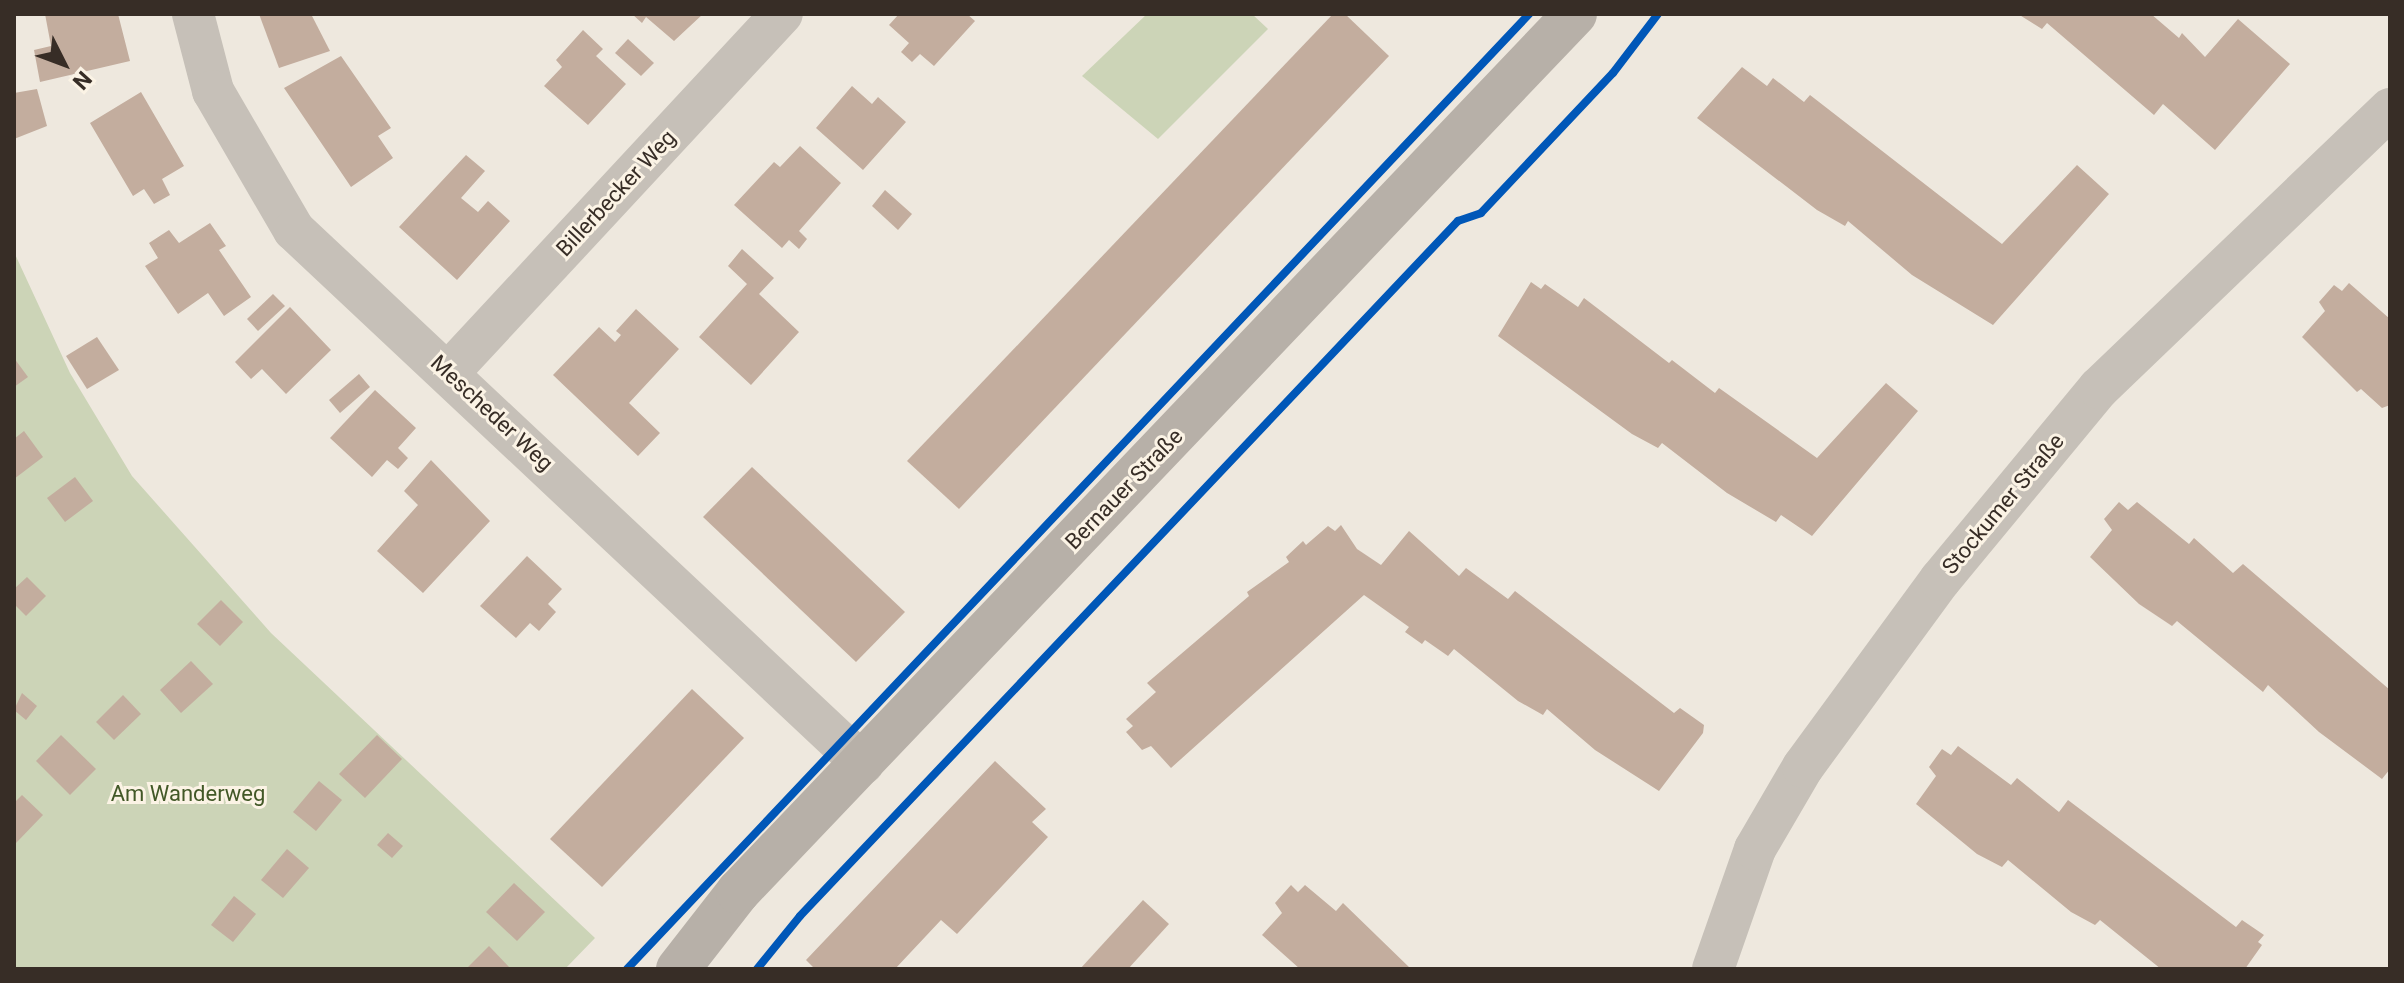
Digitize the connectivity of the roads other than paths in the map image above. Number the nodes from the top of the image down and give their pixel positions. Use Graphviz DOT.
graph roads {
  1 [pos="193,14"];
  2 [pos="782,14"];
  3 [pos="1575,14"];
  4 [pos="2390,109"];
  5 [pos="449,372"];
  6 [pos="863,764"];
  7 [pos="678,969"];
  8 [pos="1713,969"];
  1 -- 5 [label="street, Mescheder Weg"];
  2 -- 5 [label="street, Billerbecker Weg"];
  3 -- 6 [label="main road, Bernauer Straße"];
  4 -- 8 [label="street, Stockumer Straße"];
  5 -- 6 [label="street, Mescheder Weg"];
  6 -- 7 [label="main road, Bernauer Straße"];
}
